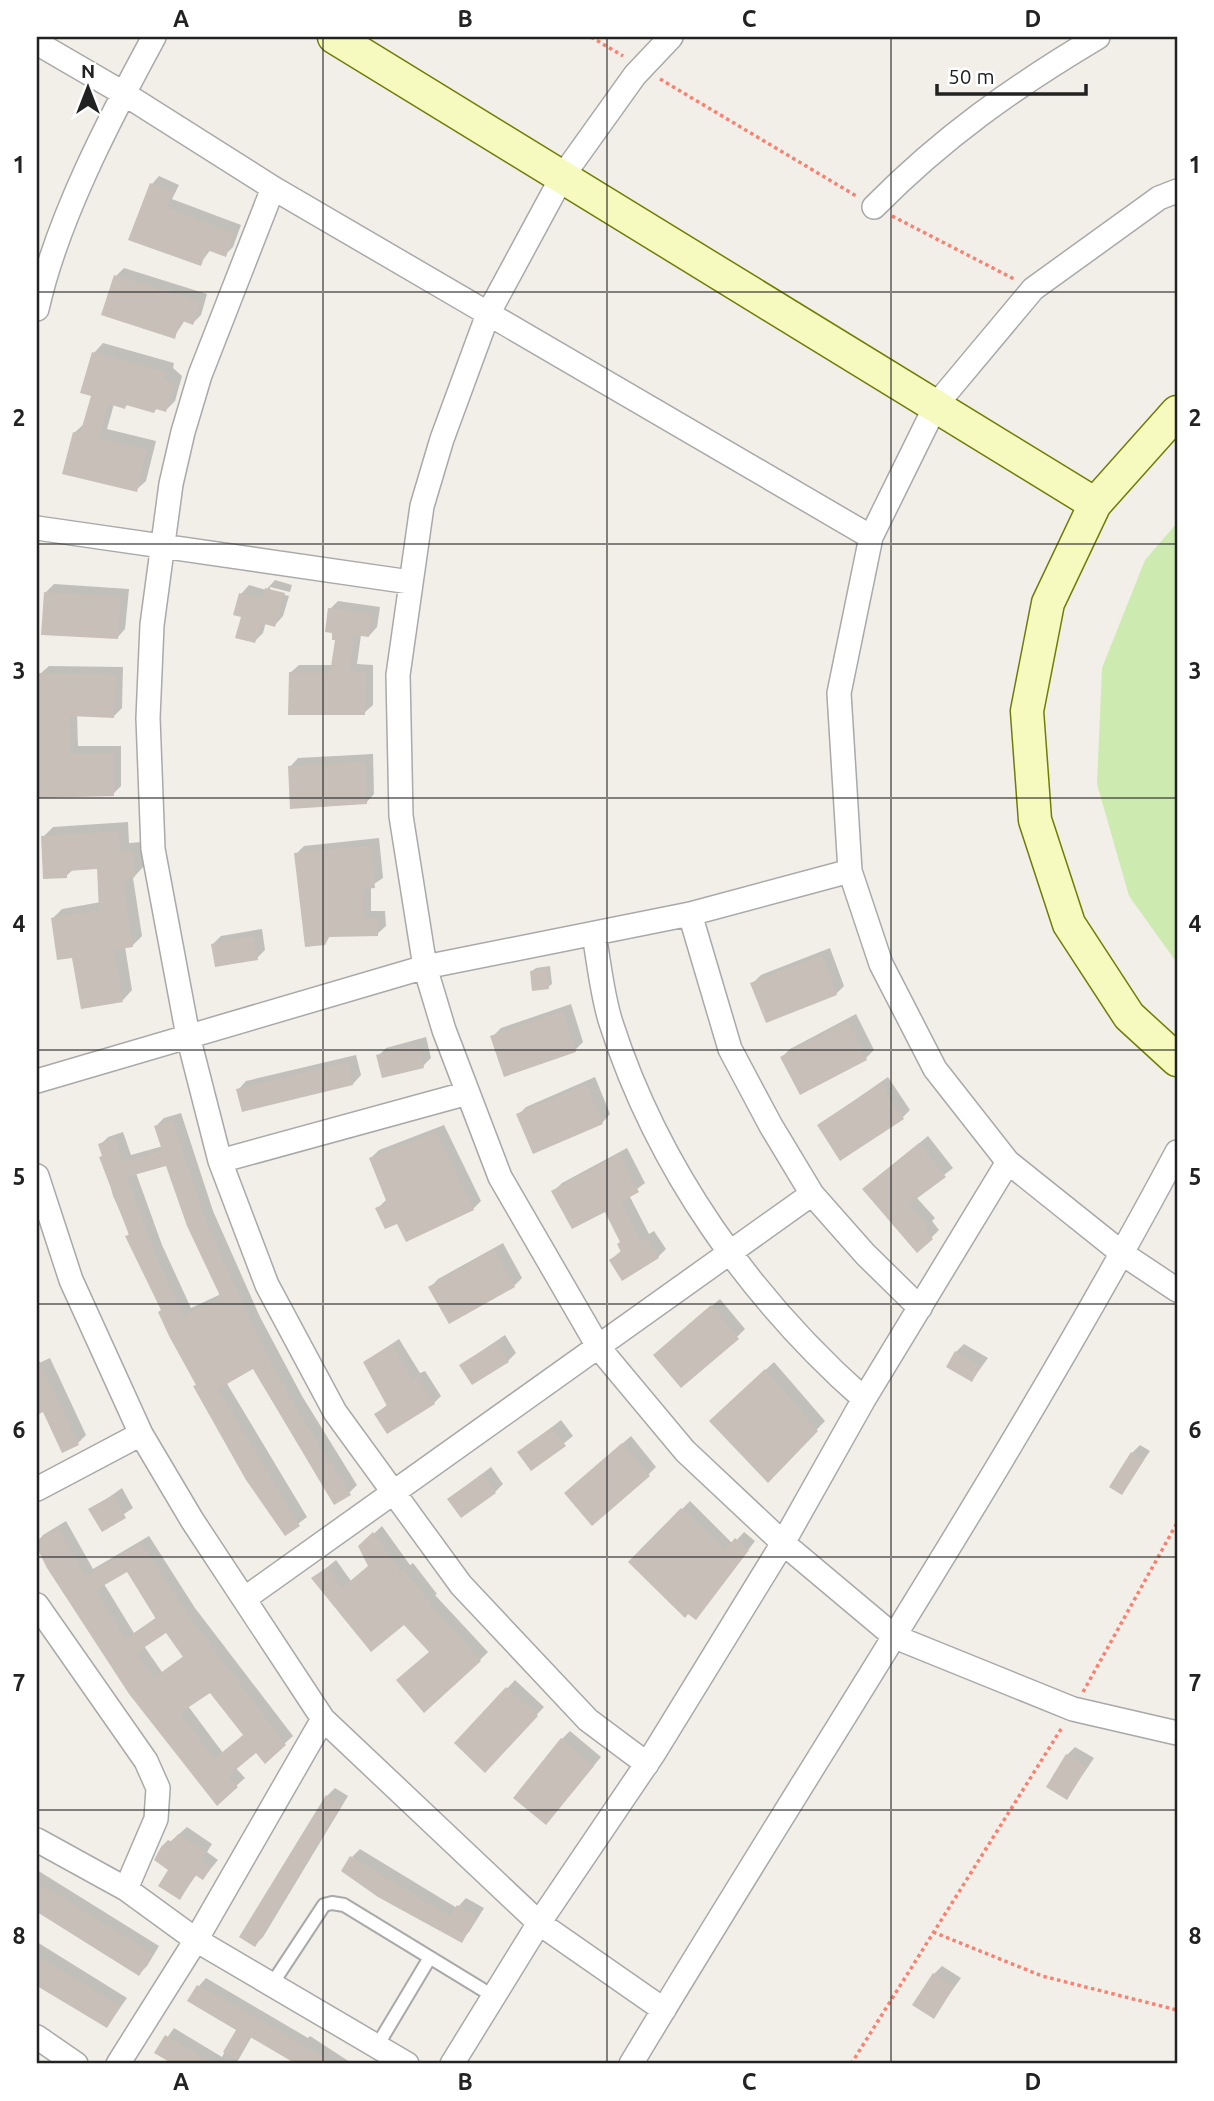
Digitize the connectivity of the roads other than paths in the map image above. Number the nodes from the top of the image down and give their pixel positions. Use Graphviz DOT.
graph roads {
  1 [pos="154,37"];
  2 [pos="334,37"];
  3 [pos="671,37"];
  4 [pos="1098,37"];
  5 [pos="37,43"];
  6 [pos="123,93"];
  7 [pos="562,177"];
  8 [pos="273,188"];
  9 [pos="1177,191"];
  10 [pos="874,207"];
  11 [pos="40,280"];
  12 [pos="37,309"];
  13 [pos="488,314"];
  14 [pos="936,405"];
  15 [pos="1177,412"];
  16 [pos="1095,505"];
  17 [pos="37,528"];
  18 [pos="871,537"];
  19 [pos="164,547"];
  20 [pos="410,582"];
  21 [pos="850,870"];
  22 [pos="690,914"];
  23 [pos="594,934"];
  24 [pos="425,967"];
  25 [pos="188,1036"];
  26 [pos="1177,1060"];
  27 [pos="37,1081"];
  28 [pos="468,1093"];
  29 [pos="1177,1152"];
  30 [pos="220,1161"];
  31 [pos="1008,1162"];
  32 [pos="37,1176"];
  33 [pos="812,1194"];
  34 [pos="729,1250"];
  35 [pos="1123,1254"];
  36 [pos="1177,1290"];
  37 [pos="920,1308"];
  38 [pos="599,1348"];
  39 [pos="864,1399"];
  40 [pos="141,1434"];
  41 [pos="37,1489"];
  42 [pos="395,1493"];
  43 [pos="783,1543"];
  44 [pos="244,1599"];
  45 [pos="37,1605"];
  46 [pos="895,1637"];
  47 [pos="323,1718"];
  48 [pos="1177,1733"];
  49 [pos="647,1764"];
  50 [pos="37,1840"];
  51 [pos="126,1889"];
  52 [pos="539,1923"];
  53 [pos="196,1940"];
  54 [pos="429,1959"];
  55 [pos="272,1984"];
  56 [pos="493,1996"];
  57 [pos="664,2010"];
  58 [pos="37,2037"];
  59 [pos="377,2046"];
  60 [pos="76,2064"];
  61 [pos="118,2064"];
  62 [pos="407,2064"];
  63 [pos="452,2064"];
  64 [pos="631,2064"];
  1 -- 6 [label="street"];
  2 -- 7 [label="street"];
  3 -- 7 [label="street"];
  4 -- 10 [label="street"];
  5 -- 6 [label="street"];
  6 -- 8 [label="street"];
  6 -- 11 [label="street"];
  7 -- 13 [label="street"];
  7 -- 14 [label="street"];
  8 -- 13 [label="street"];
  8 -- 19 [label="street"];
  9 -- 14 [label="street"];
  11 -- 12 [label="street"];
  13 -- 18 [label="street"];
  13 -- 20 [label="street"];
  14 -- 16 [label="street"];
  14 -- 18 [label="street"];
  15 -- 16 [label="street"];
  16 -- 26 [label="street"];
  17 -- 19 [label="street"];
  18 -- 21 [label="street"];
  19 -- 20 [label="street"];
  19 -- 25 [label="street"];
  20 -- 24 [label="street"];
  21 -- 22 [label="street"];
  21 -- 31 [label="street"];
  22 -- 23 [label="street"];
  22 -- 33 [label="street"];
  23 -- 24 [label="street"];
  23 -- 34 [label="street"];
  24 -- 25 [label="street"];
  24 -- 28 [label="street"];
  25 -- 27 [label="street"];
  25 -- 30 [label="street"];
  28 -- 30 [label="street"];
  28 -- 38 [label="street"];
  29 -- 35 [label="street"];
  30 -- 42 [label="street"];
  31 -- 35 [label="street"];
  31 -- 37 [label="street"];
  32 -- 40 [label="street"];
  33 -- 34 [label="street"];
  33 -- 37 [label="street"];
  34 -- 38 [label="street"];
  34 -- 39 [label="street"];
  35 -- 36 [label="street"];
  35 -- 46 [label="street"];
  37 -- 39 [label="street"];
  38 -- 42 [label="street"];
  38 -- 43 [label="street"];
  39 -- 43 [label="street"];
  40 -- 41 [label="street"];
  40 -- 44 [label="street"];
  42 -- 44 [label="street"];
  42 -- 49 [label="street"];
  43 -- 46 [label="street"];
  43 -- 49 [label="street"];
  44 -- 47 [label="street"];
  45 -- 51 [label="street"];
  46 -- 48 [label="street"];
  46 -- 57 [label="street"];
  47 -- 52 [label="street"];
  47 -- 53 [label="street"];
  49 -- 52 [label="street"];
  50 -- 51 [label="street"];
  51 -- 53 [label="street"];
  52 -- 56 [label="street"];
  52 -- 57 [label="street"];
  53 -- 55 [label="street"];
  53 -- 61 [label="street"];
  54 -- 55 [label="lane"];
  54 -- 56 [label="lane"];
  54 -- 59 [label="lane"];
  55 -- 59 [label="street"];
  56 -- 63 [label="street"];
  57 -- 64 [label="street"];
  58 -- 60 [label="street"];
  59 -- 62 [label="street"];
}
